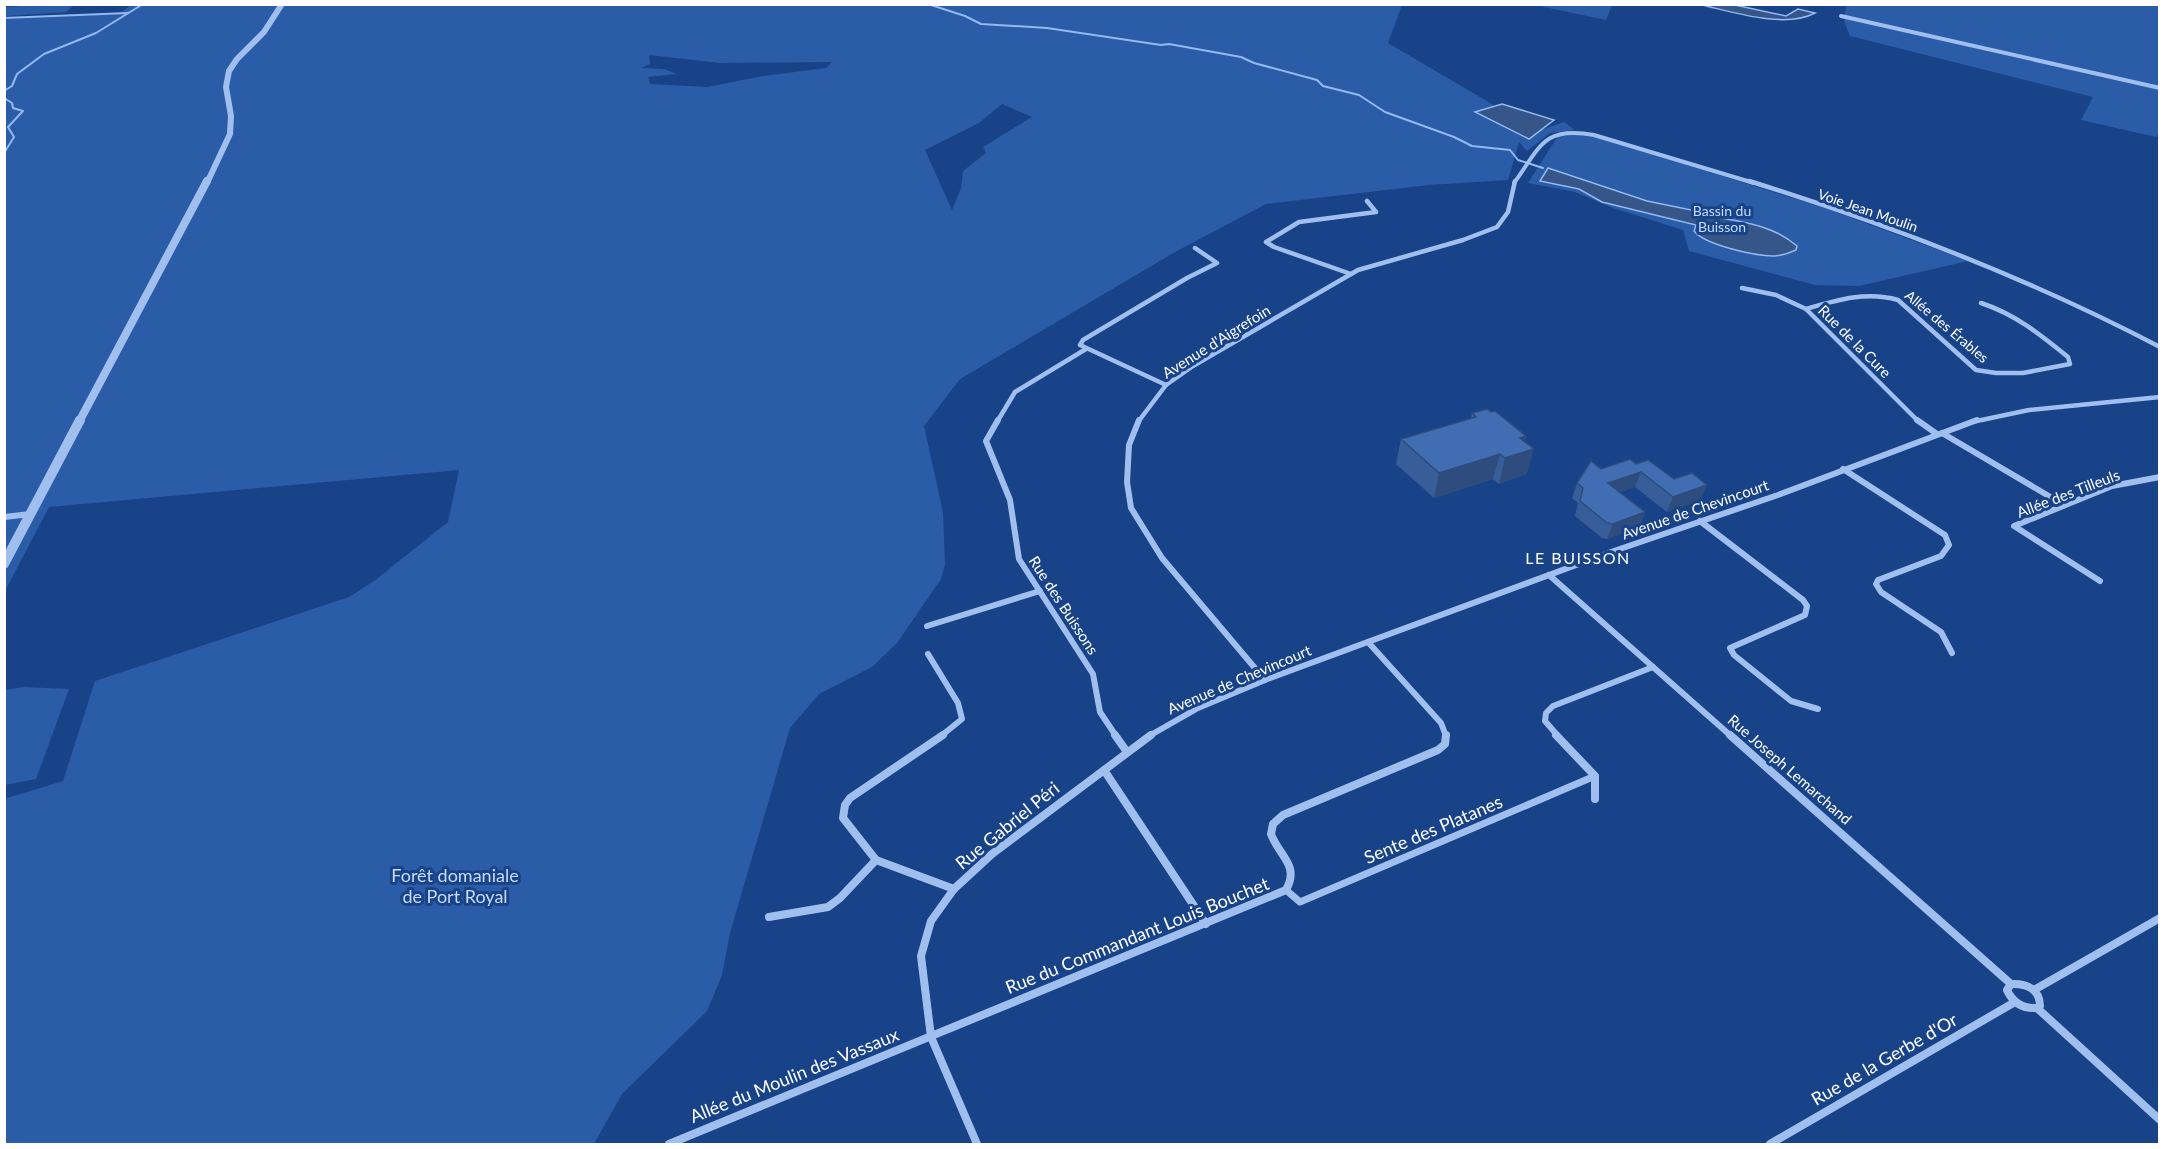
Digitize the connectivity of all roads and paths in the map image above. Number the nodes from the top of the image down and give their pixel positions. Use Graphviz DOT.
graph roads {
  1 [pos="282,4"];
  2 [pos="1841,16"];
  3 [pos="2160,88"];
  4 [pos="1557,134"];
  5 [pos="1367,201"];
  6 [pos="1195,248"];
  7 [pos="1351,274"];
  8 [pos="1742,288"];
  9 [pos="1981,303"];
  10 [pos="1806,309"];
  11 [pos="2160,346"];
  12 [pos="1086,349"];
  13 [pos="1166,385"];
  14 [pos="2158,396"];
  15 [pos="1940,434"];
  16 [pos="1843,469"];
  17 [pos="2160,477"];
  18 [pos="2064,505"];
  19 [pos="4,517"];
  20 [pos="30,517"];
  21 [pos="1700,521"];
  22 [pos="4,564"];
  23 [pos="1549,575"];
  24 [pos="2100,581"];
  25 [pos="1040,591"];
  26 [pos="927,626"];
  27 [pos="1368,642"];
  28 [pos="1952,653"];
  29 [pos="928,654"];
  30 [pos="1653,668"];
  31 [pos="1265,680"];
  32 [pos="1818,709"];
  33 [pos="1127,752"];
  34 [pos="1104,770"];
  35 [pos="1595,776"];
  36 [pos="1595,799"];
  37 [pos="876,860"];
  38 [pos="954,889"];
  39 [pos="1286,890"];
  40 [pos="769,917"];
  41 [pos="2160,918"];
  42 [pos="1206,924"];
  43 [pos="2011,984"];
  44 [pos="2034,990"];
  45 [pos="2015,1002"];
  46 [pos="2037,1008"];
  47 [pos="931,1037"];
  48 [pos="2160,1120"];
  49 [pos="669,1144"];
  50 [pos="977,1144"];
  51 [pos="1770,1144"];
  1 -- 20 [label="street"];
  2 -- 3 [label="street"];
  4 -- 7 [label="street, Avenue d'Aigrefoin"];
  4 -- 11 [label="street, Voie Jean Moulin"];
  5 -- 7 [label="street"];
  6 -- 12 [label="street"];
  7 -- 13 [label="street, Avenue d'Aigrefoin"];
  8 -- 10 [label="street, Rue de la Cure"];
  9 -- 10 [label="street, Allée des Érables"];
  10 -- 15 [label="street, Rue de la Cure"];
  12 -- 13 [label="street"];
  12 -- 25 [label="street, Rue des Buissons"];
  13 -- 31 [label="street, Avenue d'Aigrefoin"];
  14 -- 15 [label="street, Avenue de Chevincourt"];
  15 -- 16 [label="street, Avenue de Chevincourt"];
  15 -- 18 [label="street, Rue de la Cure"];
  16 -- 21 [label="street, Avenue de Chevincourt"];
  16 -- 28 [label="street"];
  17 -- 18 [label="street, Allée des Tilleuls"];
  18 -- 24 [label="street, Allée des Tilleuls"];
  19 -- 20 [label="street"];
  20 -- 22 [label="street"];
  21 -- 23 [label="street, Avenue de Chevincourt"];
  21 -- 32 [label="street"];
  23 -- 27 [label="street, Avenue de Chevincourt"];
  23 -- 30 [label="street, Rue Joseph Lemarchand"];
  25 -- 26 [label="street"];
  25 -- 33 [label="street, Rue des Buissons"];
  27 -- 31 [label="street, Avenue de Chevincourt"];
  27 -- 39 [label="street, Rue du Commandant Louis Bouchet"];
  29 -- 37 [label="street"];
  30 -- 35 [label="street"];
  30 -- 43 [label="street, Rue Joseph Lemarchand"];
  31 -- 33 [label="street, Avenue de Chevincourt"];
  33 -- 34 [label="street, Rue Gabriel Péri"];
  34 -- 38 [label="street, Rue Gabriel Péri"];
  34 -- 42 [label="street"];
  35 -- 36 [label="street"];
  35 -- 39 [label="street, Sente des Platanes"];
  37 -- 38 [label="street"];
  37 -- 40 [label="street"];
  38 -- 47 [label="street, Rue Gabriel Péri"];
  39 -- 42 [label="street, Rue du Commandant Louis Bouchet"];
  41 -- 44 [label="street"];
  42 -- 47 [label="street, Rue du Commandant Louis Bouchet"];
  43 -- 44 [label="street"];
  43 -- 45 [label="street"];
  44 -- 46 [label="street"];
  45 -- 46 [label="street"];
  45 -- 51 [label="street, Rue de la Gerbe d'Or"];
  46 -- 48 [label="street"];
  47 -- 49 [label="street, Allée du Moulin des Vassaux"];
  47 -- 50 [label="street, Rue Gabriel Péri"];
}
